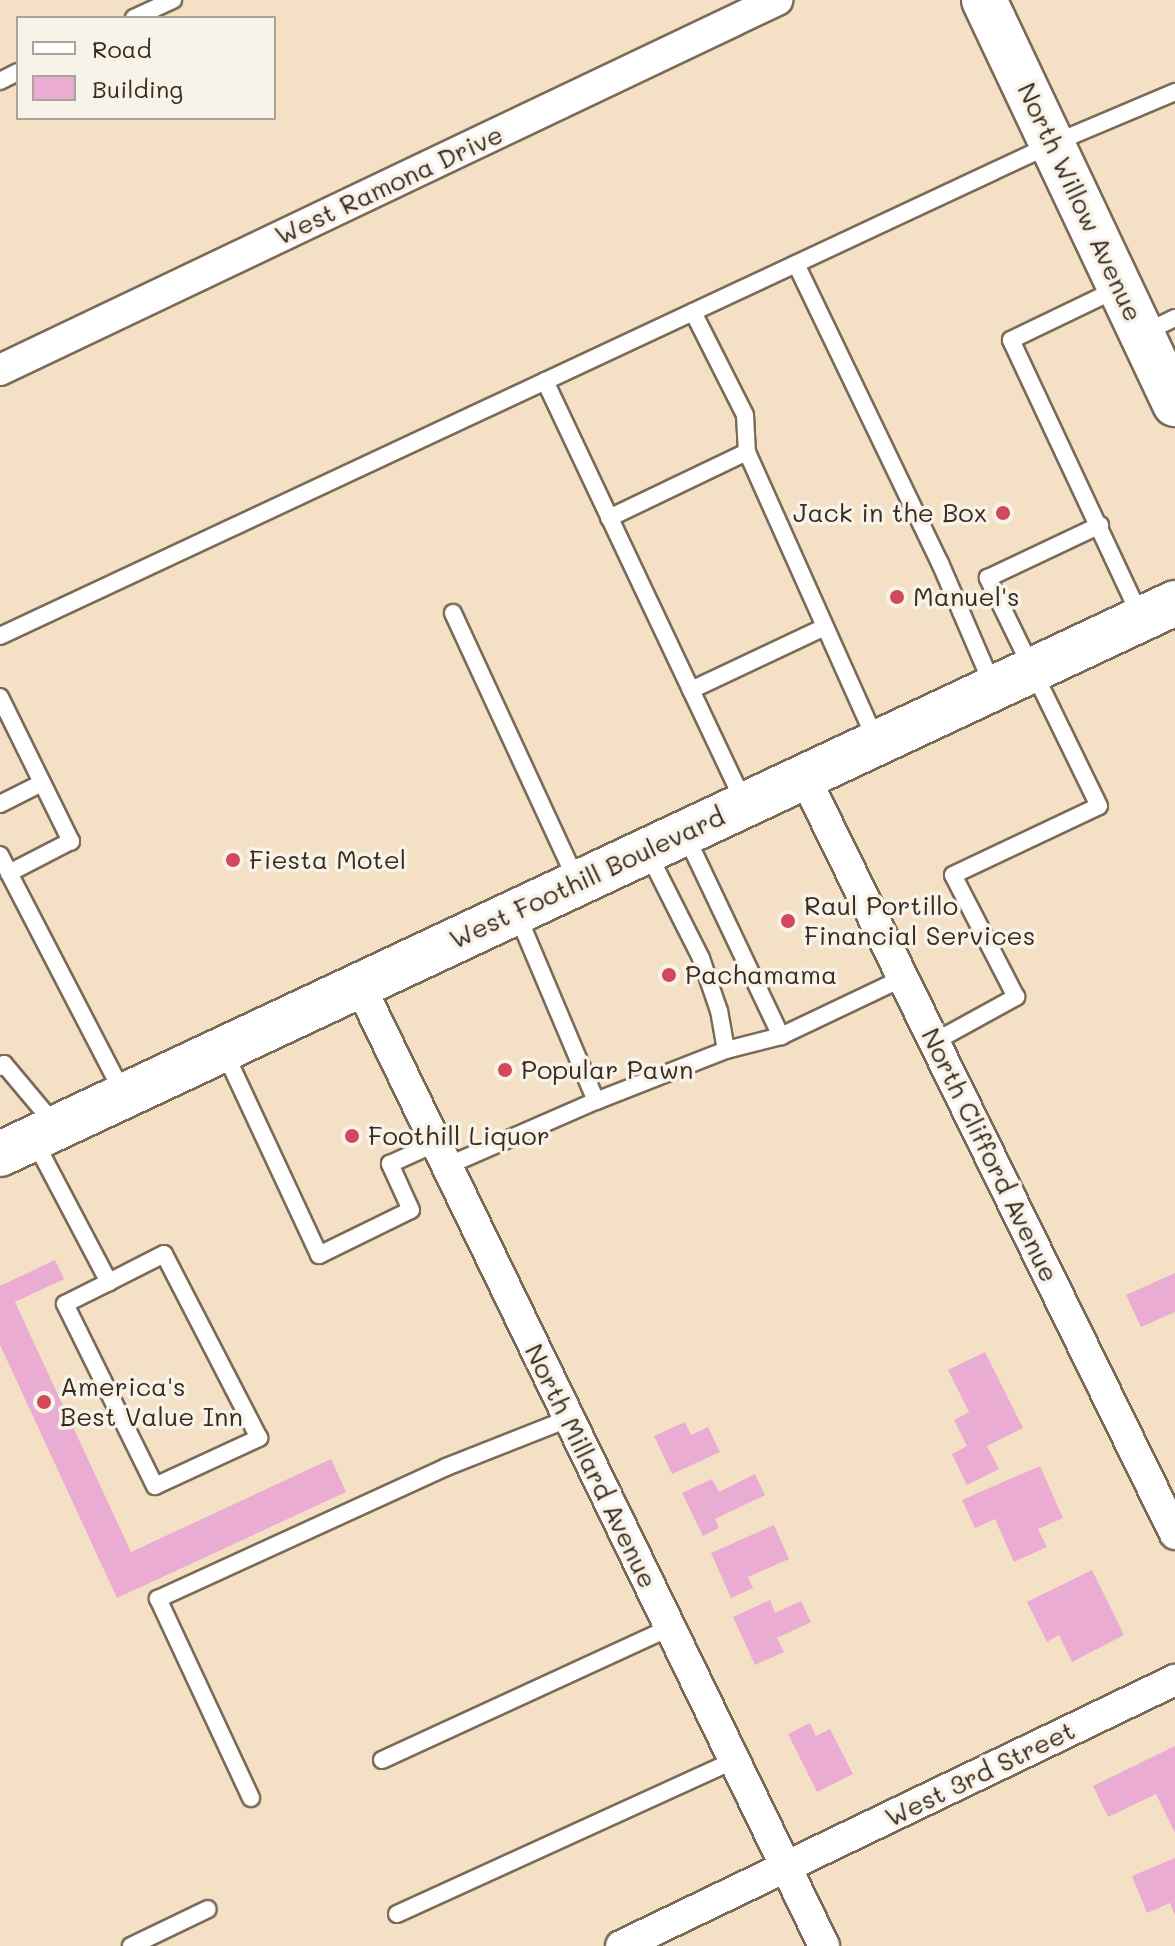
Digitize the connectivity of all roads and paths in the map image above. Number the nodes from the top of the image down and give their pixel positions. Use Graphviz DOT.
graph roads {
  1 [pos="173,0"];
  2 [pos="777,0"];
  3 [pos="984,0"];
  4 [pos="138,16"];
  5 [pos="1175,92"];
  6 [pos="1052,144"];
  7 [pos="796,264"];
  8 [pos="1120,288"];
  9 [pos="693,312"];
  10 [pos="1158,326"];
  11 [pos="0,370"];
  12 [pos="545,381"];
  13 [pos="1175,404"];
  14 [pos="747,452"];
  15 [pos="609,518"];
  16 [pos="1100,525"];
  17 [pos="1158,610"];
  18 [pos="453,613"];
  19 [pos="825,627"];
  20 [pos="0,636"];
  21 [pos="1032,669"];
  22 [pos="993,687"];
  23 [pos="691,690"];
  24 [pos="0,697"];
  25 [pos="877,741"];
  26 [pos="804,776"];
  27 [pos="42,783"];
  28 [pos="0,804"];
  29 [pos="745,804"];
  30 [pos="666,841"];
  31 [pos="0,855"];
  32 [pos="9,873"];
  33 [pos="578,883"];
  34 [pos="516,912"];
  35 [pos="903,978"];
  36 [pos="360,986"];
  37 [pos="781,1036"];
  38 [pos="934,1042"];
  39 [pos="223,1050"];
  40 [pos="726,1050"];
  41 [pos="0,1067"];
  42 [pos="124,1096"];
  43 [pos="596,1101"];
  44 [pos="30,1140"];
  45 [pos="441,1154"];
  46 [pos="109,1282"];
  47 [pos="568,1419"];
  48 [pos="1175,1534"];
  49 [pos="669,1628"];
  50 [pos="1175,1680"];
  51 [pos="382,1760"];
  52 [pos="733,1761"];
  53 [pos="251,1798"];
  54 [pos="785,1869"];
  55 [pos="208,1909"];
  56 [pos="397,1914"];
  57 [pos="131,1946"];
  58 [pos="621,1946"];
  59 [pos="824,1946"];
  1 -- 4 [label="lane"];
  2 -- 11 [label="street, West Ramona Drive"];
  3 -- 6 [label="main road, North Willow Avenue"];
  5 -- 6 [label="lane"];
  6 -- 7 [label="lane"];
  6 -- 8 [label="main road, North Willow Avenue"];
  7 -- 9 [label="lane"];
  7 -- 22 [label="lane"];
  8 -- 10 [label="main road, North Willow Avenue"];
  8 -- 16 [label="lane"];
  9 -- 12 [label="lane"];
  9 -- 14 [label="lane"];
  10 -- 13 [label="main road, North Willow Avenue"];
  12 -- 15 [label="lane"];
  12 -- 20 [label="lane"];
  14 -- 15 [label="lane"];
  14 -- 19 [label="lane"];
  15 -- 23 [label="lane"];
  16 -- 17 [label="lane"];
  16 -- 21 [label="lane"];
  17 -- 21 [label="main road, West Foothill Boulevard"];
  18 -- 33 [label="lane"];
  19 -- 23 [label="lane"];
  19 -- 25 [label="lane"];
  21 -- 22 [label="main road, West Foothill Boulevard"];
  21 -- 38 [label="lane"];
  22 -- 25 [label="main road, West Foothill Boulevard"];
  23 -- 29 [label="lane"];
  24 -- 27 [label="lane"];
  25 -- 26 [label="main road, West Foothill Boulevard"];
  26 -- 29 [label="main road, West Foothill Boulevard"];
  26 -- 35 [label="street, North Clifford Avenue"];
  27 -- 28 [label="lane"];
  27 -- 32 [label="lane"];
  29 -- 30 [label="main road, West Foothill Boulevard"];
  30 -- 33 [label="main road, West Foothill Boulevard"];
  30 -- 37 [label="lane"];
  30 -- 40 [label="lane"];
  31 -- 32 [label="lane"];
  32 -- 42 [label="lane"];
  33 -- 34 [label="main road, West Foothill Boulevard"];
  34 -- 36 [label="main road, West Foothill Boulevard"];
  34 -- 43 [label="lane"];
  35 -- 37 [label="lane"];
  35 -- 38 [label="street, North Clifford Avenue"];
  36 -- 39 [label="main road, West Foothill Boulevard"];
  36 -- 45 [label="street, North Millard Avenue"];
  37 -- 40 [label="lane"];
  38 -- 48 [label="street, North Clifford Avenue"];
  39 -- 42 [label="main road, West Foothill Boulevard"];
  39 -- 45 [label="lane"];
  40 -- 43 [label="lane"];
  41 -- 44 [label="lane"];
  42 -- 44 [label="main road, West Foothill Boulevard"];
  43 -- 45 [label="lane"];
  44 -- 46 [label="lane"];
  45 -- 47 [label="street, North Millard Avenue"];
  46 -- 46 [label="lane"];
  47 -- 49 [label="street, North Millard Avenue"];
  47 -- 53 [label="lane"];
  49 -- 51 [label="lane"];
  49 -- 52 [label="street, North Millard Avenue"];
  50 -- 54 [label="street, West 3rd Street"];
  52 -- 54 [label="street, North Millard Avenue"];
  52 -- 56 [label="lane"];
  54 -- 58 [label="street, West 3rd Street"];
  54 -- 59 [label="street, North Millard Avenue"];
  55 -- 57 [label="lane"];
}
